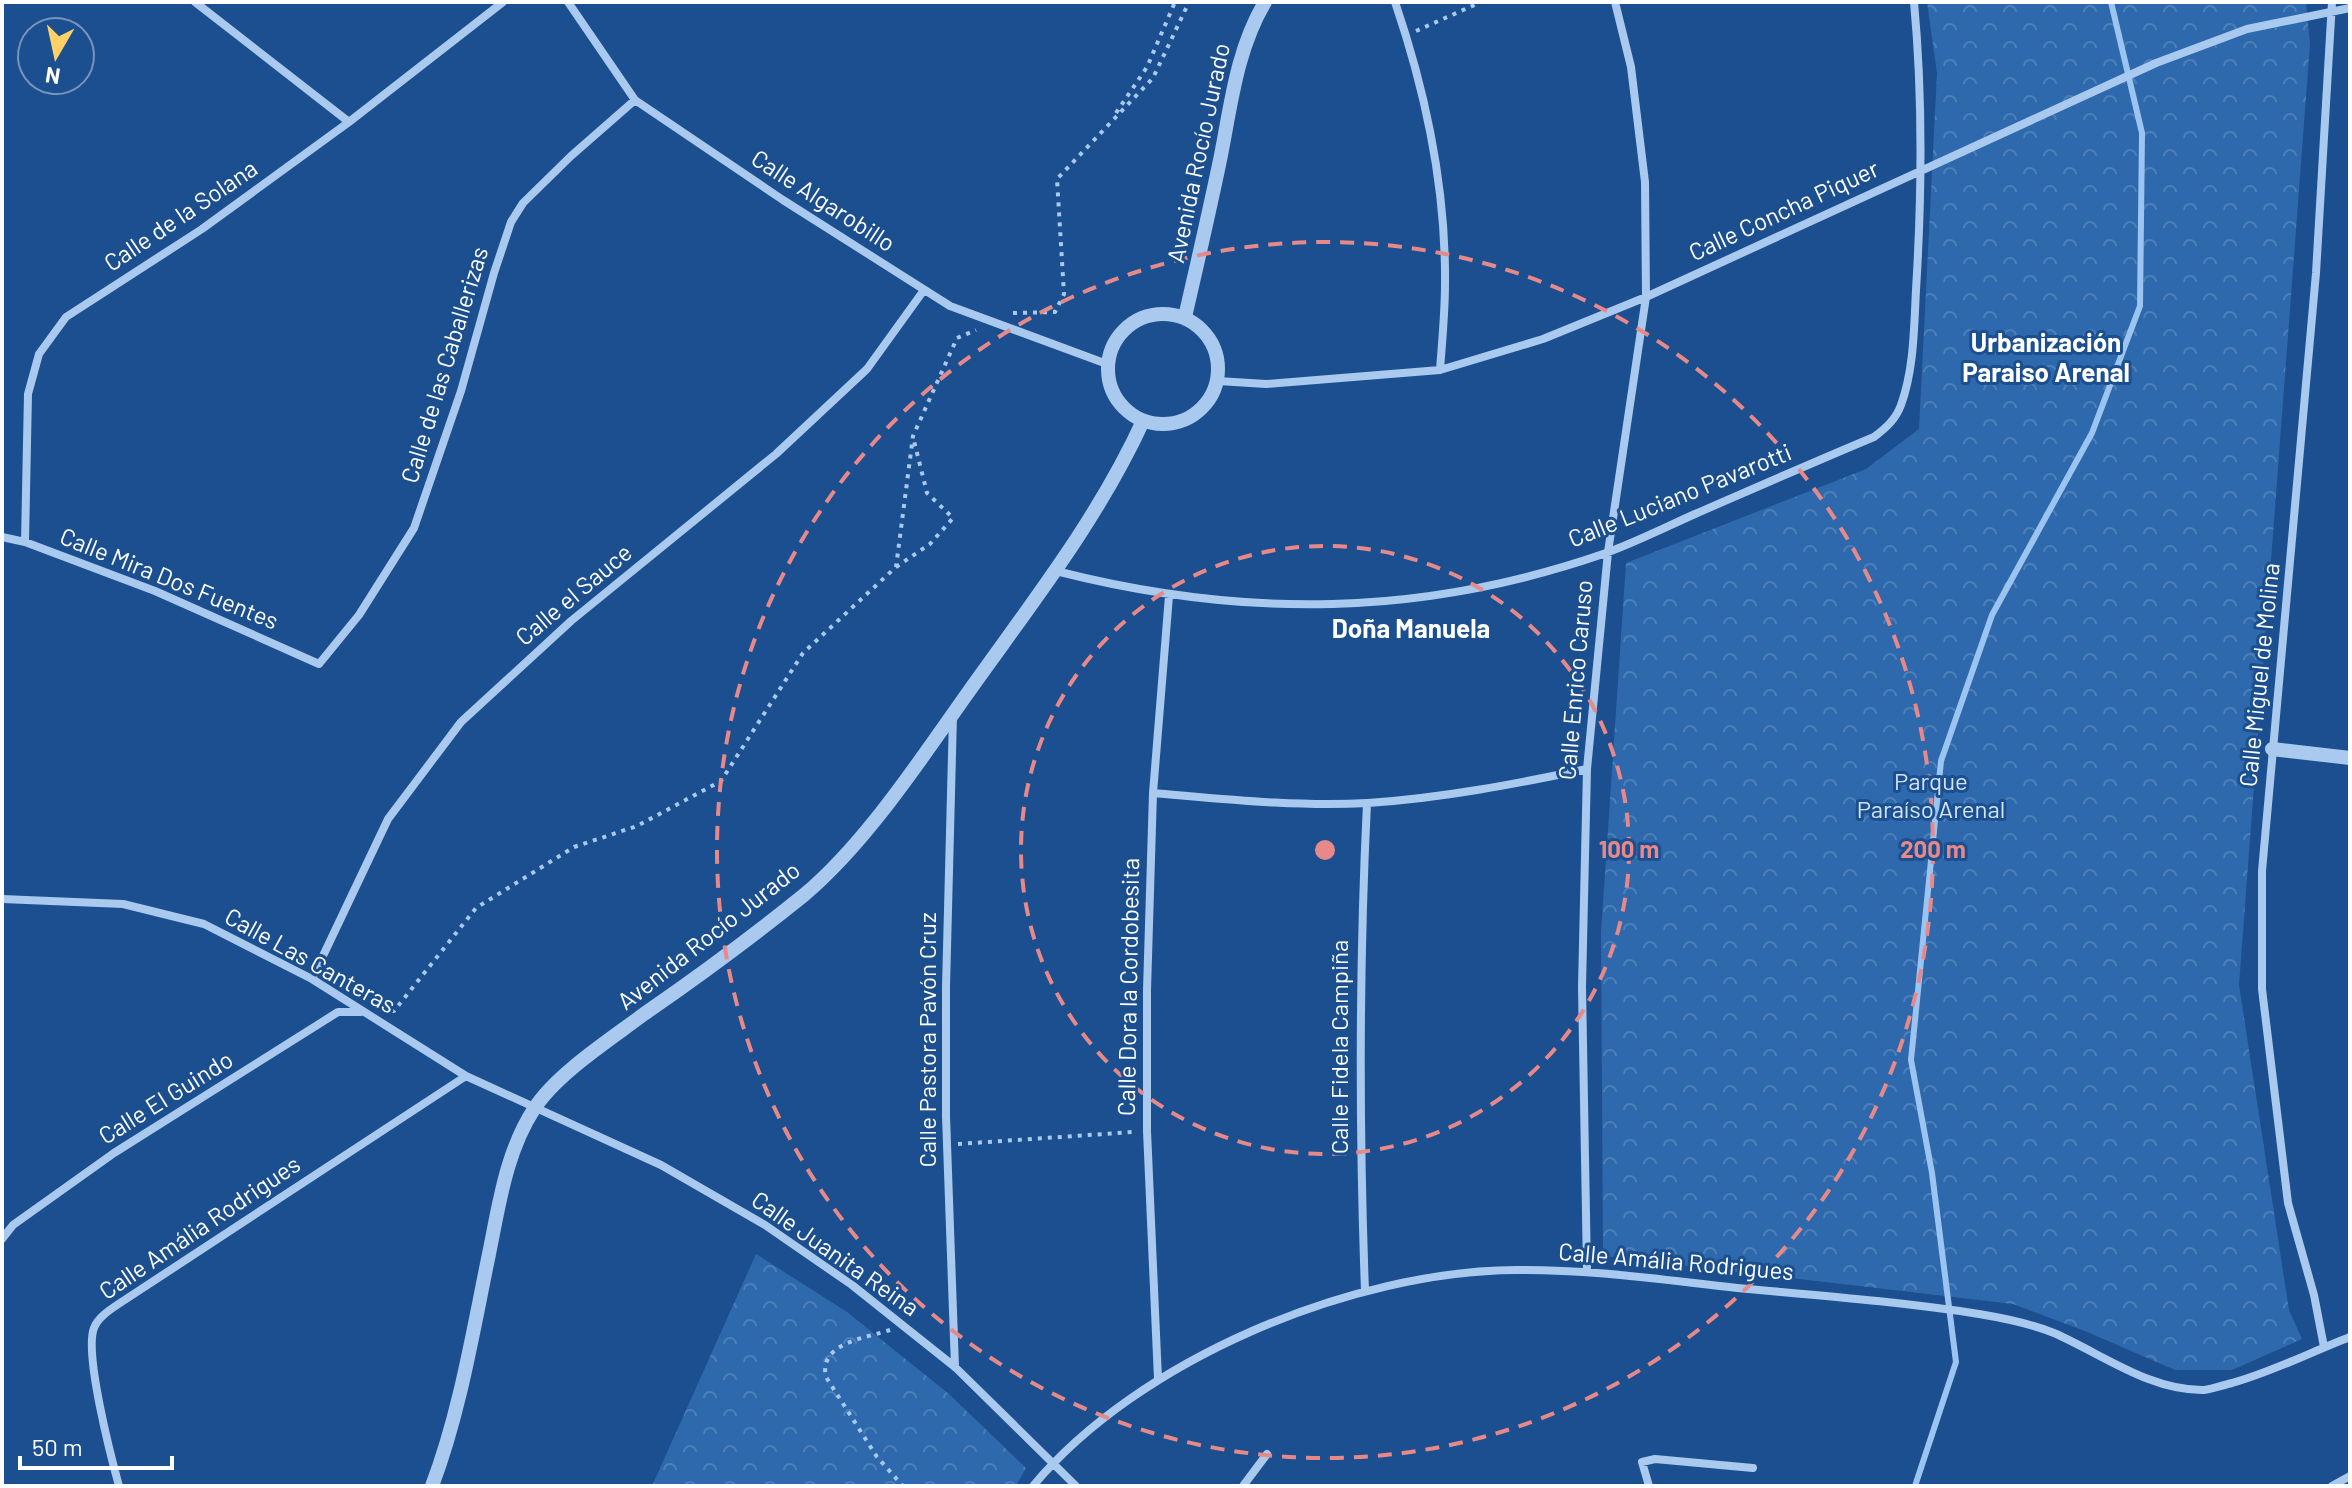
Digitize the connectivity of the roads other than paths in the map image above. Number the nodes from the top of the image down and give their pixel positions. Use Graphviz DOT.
graph roads {
  1 [pos="195,2"];
  2 [pos="503,2"];
  3 [pos="568,2"];
  4 [pos="1265,2"];
  5 [pos="1395,2"];
  6 [pos="1615,2"];
  7 [pos="1914,2"];
  8 [pos="2332,6"];
  9 [pos="2350,8"];
  10 [pos="635,100"];
  11 [pos="349,122"];
  12 [pos="1922,169"];
  13 [pos="924,290"];
  14 [pos="1646,297"];
  15 [pos="1185,317"];
  16 [pos="1107,364"];
  17 [pos="1440,370"];
  18 [pos="1218,381"];
  19 [pos="1143,421"];
  20 [pos="2,537"];
  21 [pos="25,542"];
  22 [pos="1608,552"];
  23 [pos="1056,571"];
  24 [pos="1169,596"];
  25 [pos="319,664"];
  26 [pos="954,713"];
  27 [pos="2272,749"];
  28 [pos="2350,758"];
  29 [pos="1587,769"];
  30 [pos="1153,793"];
  31 [pos="1367,803"];
  32 [pos="2,899"];
  33 [pos="312,979"];
  34 [pos="362,1012"];
  35 [pos="466,1076"];
  36 [pos="535,1107"];
  37 [pos="2,1239"];
  38 [pos="1587,1271"];
  39 [pos="1365,1291"];
  40 [pos="2350,1337"];
  41 [pos="2324,1347"];
  42 [pos="955,1367"];
  43 [pos="1158,1379"];
  44 [pos="1267,1454"];
  45 [pos="1053,1463"];
  46 [pos="1753,1468"];
  47 [pos="2350,1476"];
  48 [pos="119,1486"];
  49 [pos="432,1486"];
  50 [pos="1033,1486"];
  51 [pos="1076,1486"];
  52 [pos="1243,1486"];
  53 [pos="1649,1486"];
  54 [pos="2332,1486"];
  1 -- 11 [label="street"];
  2 -- 11 [label="street, Calle de la Solana"];
  3 -- 10 [label="street, Calle Algarobillo"];
  4 -- 15 [label="street, Avenida Rocío Jurado"];
  5 -- 17 [label="street"];
  6 -- 14 [label="street, Calle Enrico Caruso"];
  7 -- 12 [label="street, Calle Luciano Pavarotti"];
  8 -- 9 [label="street, Calle Concha Piquer"];
  8 -- 12 [label="street, Calle Concha Piquer"];
  8 -- 27 [label="street, Calle Miguel de Molina"];
  10 -- 13 [label="street, Calle Algarobillo"];
  10 -- 25 [label="street, Calle de las Caballerizas"];
  11 -- 21 [label="street, Calle de la Solana"];
  12 -- 14 [label="street, Calle Concha Piquer"];
  12 -- 22 [label="street, Calle Luciano Pavarotti"];
  13 -- 16 [label="street, Calle Algarobillo"];
  13 -- 33 [label="street, Calle el Sauce"];
  14 -- 17 [label="street, Calle Concha Piquer"];
  14 -- 22 [label="street, Calle Enrico Caruso"];
  15 -- 16 [label="street"];
  15 -- 18 [label="street"];
  16 -- 19 [label="street"];
  17 -- 18 [label="street, Calle Concha Piquer"];
  18 -- 19 [label="street"];
  19 -- 23 [label="street, Avenida Rocío Jurado"];
  20 -- 21 [label="street, Calle Mira Dos Fuentes"];
  21 -- 25 [label="street, Calle Mira Dos Fuentes"];
  22 -- 24 [label="street, Calle Luciano Pavarotti"];
  22 -- 29 [label="street, Calle Enrico Caruso"];
  23 -- 24 [label="street, Calle Luciano Pavarotti"];
  23 -- 26 [label="street, Avenida Rocío Jurado"];
  24 -- 30 [label="street, Calle Dora la Cordobesita"];
  26 -- 36 [label="street, Avenida Rocío Jurado"];
  26 -- 42 [label="street, Calle Pastora Pavón Cruz"];
  27 -- 28 [label="street"];
  27 -- 41 [label="street, Calle Miguel de Molina"];
  29 -- 31 [label="street"];
  29 -- 38 [label="street, Calle Enrico Caruso"];
  30 -- 31 [label="street"];
  30 -- 43 [label="street, Calle Dora la Cordobesita"];
  31 -- 39 [label="street, Calle Fidela Campiña"];
  32 -- 33 [label="street, Calle Las Canteras"];
  33 -- 34 [label="street, Calle Las Canteras"];
  34 -- 35 [label="street, Calle Las Canteras"];
  34 -- 37 [label="street, Calle El Guindo"];
  35 -- 36 [label="street, Calle Las Canteras"];
  35 -- 48 [label="street, Calle Amália Rodrigues"];
  36 -- 42 [label="street, Calle Juanita Reina"];
  36 -- 49 [label="street, Avenida Rocío Jurado"];
  38 -- 39 [label="street, Calle Amália Rodrigues"];
  38 -- 41 [label="street, Calle Amália Rodrigues"];
  39 -- 43 [label="street, Calle Amália Rodrigues"];
  40 -- 41 [label="street, Calle Amália Rodrigues"];
  42 -- 45 [label="street, Calle Juanita Reina"];
  43 -- 45 [label="street, Calle Amália Rodrigues"];
  44 -- 52 [label="street"];
  45 -- 50 [label="street, Calle Amália Rodrigues"];
  45 -- 51 [label="street, Calle Juanita Reina"];
  46 -- 53 [label="street"];
  47 -- 54 [label="street"];
}
